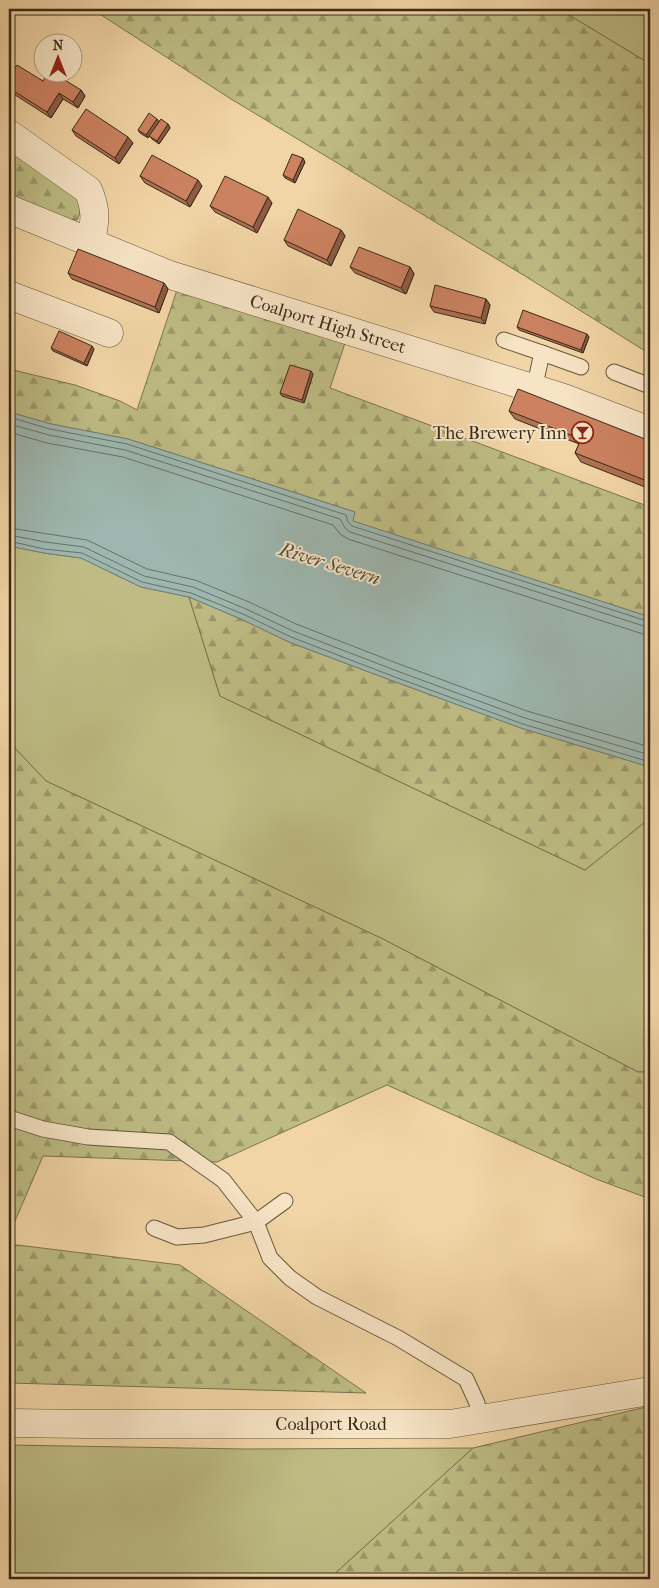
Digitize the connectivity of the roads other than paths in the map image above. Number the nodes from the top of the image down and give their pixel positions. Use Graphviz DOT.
graph roads {
  1 [pos="9,134"];
  2 [pos="9,209"];
  3 [pos="91,242"];
  4 [pos="9,294"];
  5 [pos="109,332"];
  6 [pos="504,340"];
  7 [pos="542,353"];
  8 [pos="581,366"];
  9 [pos="614,372"];
  10 [pos="650,386"];
  11 [pos="534,389"];
  12 [pos="650,431"];
  13 [pos="9,1118"];
  14 [pos="285,1201"];
  15 [pos="256,1222"];
  16 [pos="154,1228"];
  17 [pos="650,1391"];
  18 [pos="479,1420"];
  19 [pos="9,1423"];
  1 -- 3 [label="street"];
  2 -- 3 [label="street, Coalport High Street"];
  3 -- 11 [label="street, Coalport High Street"];
  4 -- 5 [label="street"];
  6 -- 7 [label="lane"];
  7 -- 8 [label="lane"];
  7 -- 11 [label="lane"];
  9 -- 10 [label="lane"];
  11 -- 12 [label="street, Coalport High Street"];
  13 -- 15 [label="lane"];
  14 -- 15 [label="lane"];
  15 -- 16 [label="lane"];
  15 -- 18 [label="lane"];
  17 -- 18 [label="street, Coalport Road"];
  18 -- 19 [label="street, Coalport Road"];
}
